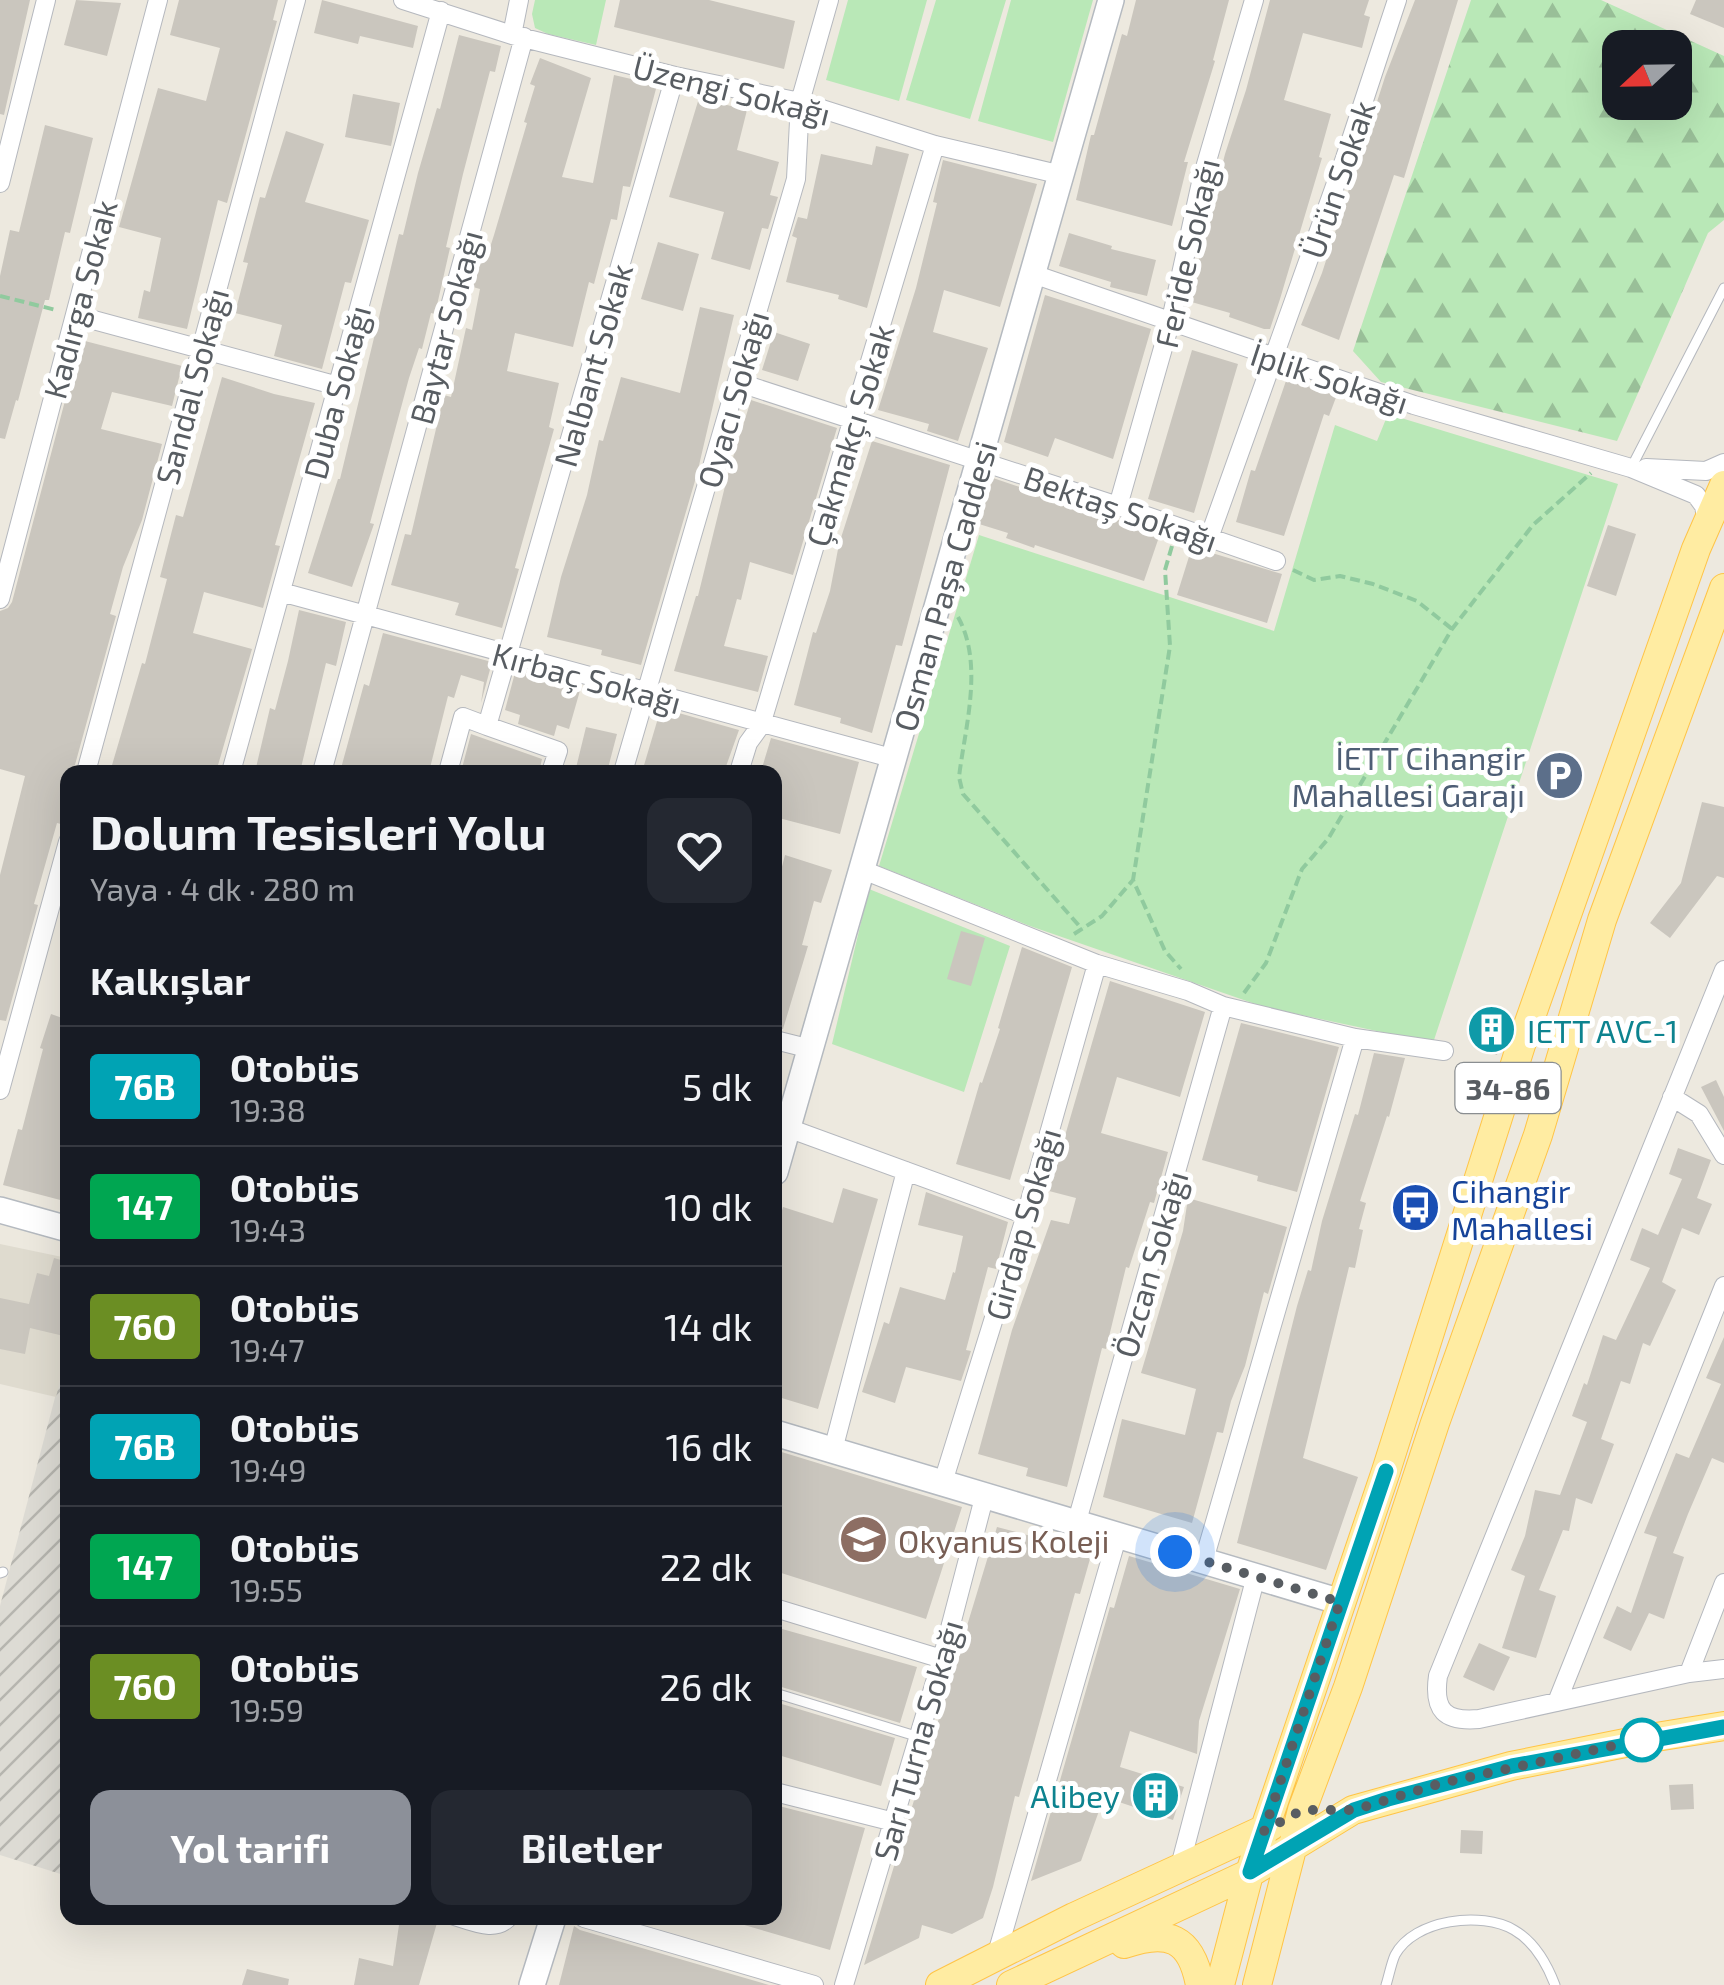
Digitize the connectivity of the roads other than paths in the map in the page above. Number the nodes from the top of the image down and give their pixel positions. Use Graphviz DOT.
graph roads {
  1 [pos="46,0"];
  2 [pos="158,0"];
  3 [pos="296,0"];
  4 [pos="402,0"];
  5 [pos="519,0"];
  6 [pos="829,0"];
  7 [pos="1111,0"];
  8 [pos="1254,0"];
  9 [pos="1397,0"];
  10 [pos="441,11"];
  11 [pos="518,36"];
  12 [pos="675,76"];
  13 [pos="800,102"];
  14 [pos="935,145"];
  15 [pos="1062,175"];
  16 [pos="0,183"];
  17 [pos="1033,274"];
  18 [pos="1724,288"];
  19 [pos="75,315"];
  20 [pos="1171,320"];
  21 [pos="201,350"];
  22 [pos="1275,356"];
  23 [pos="737,382"];
  24 [pos="338,386"];
  25 [pos="855,420"];
  26 [pos="980,461"];
  27 [pos="1724,463"];
  28 [pos="1631,468"];
  29 [pos="1724,485"];
  30 [pos="1118,506"];
  31 [pos="1707,523"];
  32 [pos="1210,538"];
  33 [pos="1276,562"];
  34 [pos="1724,588"];
  35 [pos="1,589"];
  36 [pos="280,592"];
  37 [pos="365,616"];
  38 [pos="510,655"];
  39 [pos="647,692"];
  40 [pos="761,724"];
  41 [pos="487,726"];
  42 [pos="895,759"];
  43 [pos="88,765"];
  44 [pos="233,765"];
  45 [pos="324,765"];
  46 [pos="450,765"];
  47 [pos="554,765"];
  48 [pos="625,765"];
  49 [pos="741,765"];
  50 [pos="863,870"];
  51 [pos="60,871"];
  52 [pos="1097,964"];
  53 [pos="1724,970"];
  54 [pos="1223,1006"];
  55 [pos="1355,1038"];
  56 [pos="782,1042"];
  57 [pos="810,1049"];
  58 [pos="1444,1051"];
  59 [pos="0,1090"];
  60 [pos="1672,1097"];
  61 [pos="782,1142"];
  62 [pos="782,1149"];
  63 [pos="1724,1155"];
  64 [pos="906,1171"];
  65 [pos="0,1210"];
  66 [pos="1026,1215"];
  67 [pos="60,1227"];
  68 [pos="1724,1286"];
  69 [pos="782,1435"];
  70 [pos="833,1450"];
  71 [pos="944,1482"];
  72 [pos="985,1494"];
  73 [pos="1076,1522"];
  74 [pos="1118,1534"];
  75 [pos="1204,1560"];
  76 [pos="1256,1576"];
  77 [pos="1724,1583"];
  78 [pos="1340,1602"];
  79 [pos="782,1610"];
  80 [pos="942,1659"];
  81 [pos="1724,1668"];
  82 [pos="1689,1673"];
  83 [pos="782,1695"];
  84 [pos="1556,1702"];
  85 [pos="1724,1726"];
  86 [pos="919,1737"];
  87 [pos="782,1794"];
  88 [pos="1302,1810"];
  89 [pos="1354,1810"];
  90 [pos="894,1822"];
  91 [pos="1264,1831"];
  92 [pos="1293,1845"];
  93 [pos="1179,1870"];
  94 [pos="1250,1872"];
  95 [pos="470,1925"];
  96 [pos="506,1925"];
  97 [pos="551,1925"];
  98 [pos="608,1925"];
  99 [pos="996,1957"];
  100 [pos="1015,1983"];
  101 [pos="532,1985"];
  102 [pos="814,1985"];
  103 [pos="844,1985"];
  104 [pos="940,1985"];
  105 [pos="1200,1985"];
  106 [pos="1220,1985"];
  107 [pos="1256,1985"];
  108 [pos="1386,1985"];
  109 [pos="1555,1985"];
  1 -- 16 [label="street"];
  2 -- 19 [label="street, Kadırga Sokak"];
  3 -- 21 [label="street, Sandal Sokağı"];
  4 -- 10 [label="street, Üzengi Sokağı"];
  5 -- 11 [label="street, Baytar Sokağı"];
  6 -- 13 [label="street, Oyacı Sokağı"];
  7 -- 15 [label="main road, Osman Paşa Caddesi"];
  8 -- 20 [label="street, Feride Sokağı"];
  9 -- 22 [label="street, Ürün Sokak"];
  10 -- 11 [label="street, Üzengi Sokağı"];
  10 -- 24 [label="street, Duba Sokağı"];
  11 -- 12 [label="street, Üzengi Sokağı"];
  11 -- 37 [label="street, Baytar Sokağı"];
  12 -- 13 [label="street, Üzengi Sokağı"];
  12 -- 38 [label="street, Nalbant Sokak"];
  13 -- 14 [label="street, Üzengi Sokağı"];
  13 -- 23 [label="street, Oyacı Sokağı"];
  14 -- 15 [label="street, Üzengi Sokağı"];
  14 -- 25 [label="street, Çakmakçı Sokak"];
  15 -- 17 [label="main road, Osman Paşa Caddesi"];
  17 -- 20 [label="street, İplik Sokağı"];
  17 -- 26 [label="main road, Osman Paşa Caddesi"];
  18 -- 28 [label="lane"];
  19 -- 21 [label="street"];
  19 -- 35 [label="street, Kadırga Sokak"];
  20 -- 22 [label="street, İplik Sokağı"];
  20 -- 30 [label="street, Feride Sokağı"];
  21 -- 24 [label="street"];
  21 -- 43 [label="street, Sandal Sokağı"];
  22 -- 28 [label="street, İplik Sokağı"];
  22 -- 32 [label="street, Ürün Sokak"];
  23 -- 25 [label="street, Bektaş Sokağı"];
  23 -- 39 [label="street, Oyacı Sokağı"];
  24 -- 36 [label="street, Duba Sokağı"];
  25 -- 26 [label="street, Bektaş Sokağı"];
  25 -- 40 [label="street, Çakmakçı Sokak"];
  26 -- 30 [label="street, Bektaş Sokağı"];
  26 -- 42 [label="main road, Osman Paşa Caddesi"];
  27 -- 28 [label="street, İplik Sokağı"];
  28 -- 31 [label="street, İplik Sokağı"];
  29 -- 31 [label="main road, 34-86"];
  30 -- 32 [label="street, Bektaş Sokağı"];
  31 -- 78 [label="main road, 34-86"];
  32 -- 33 [label="street, Bektaş Sokağı"];
  34 -- 88 [label="main road"];
  36 -- 37 [label="street, Kırbaç Sokağı"];
  36 -- 44 [label="street, Duba Sokağı"];
  37 -- 38 [label="street, Kırbaç Sokağı"];
  37 -- 45 [label="street, Baytar Sokağı"];
  38 -- 39 [label="street, Kırbaç Sokağı"];
  38 -- 41 [label="street, Nalbant Sokak"];
  39 -- 40 [label="street, Kırbaç Sokağı"];
  39 -- 48 [label="street, Oyacı Sokağı"];
  40 -- 42 [label="street, Kırbaç Sokağı"];
  40 -- 49 [label="street, Çakmakçı Sokak"];
  41 -- 46 [label="street"];
  41 -- 47 [label="street"];
  42 -- 50 [label="main road, Osman Paşa Caddesi"];
  50 -- 52 [label="street"];
  50 -- 57 [label="main road, Osman Paşa Caddesi"];
  51 -- 59 [label="street"];
  52 -- 54 [label="street"];
  52 -- 66 [label="street, Girdap Sokağı"];
  53 -- 60 [label="street"];
  54 -- 55 [label="street"];
  54 -- 73 [label="street, Özcan Sokağı"];
  55 -- 58 [label="street"];
  55 -- 75 [label="street"];
  56 -- 57 [label="street"];
  57 -- 61 [label="main road, Osman Paşa Caddesi"];
  60 -- 63 [label="street"];
  60 -- 84 [label="street"];
  62 -- 64 [label="street"];
  64 -- 66 [label="street"];
  64 -- 70 [label="street"];
  65 -- 67 [label="main road"];
  66 -- 71 [label="street, Girdap Sokağı"];
  68 -- 84 [label="street"];
  69 -- 70 [label="main road"];
  70 -- 71 [label="main road"];
  71 -- 72 [label="main road"];
  72 -- 73 [label="main road"];
  72 -- 80 [label="street, Sarı Turna Sokağı"];
  73 -- 74 [label="main road"];
  74 -- 75 [label="main road"];
  74 -- 99 [label="street"];
  75 -- 76 [label="main road"];
  76 -- 78 [label="main road"];
  76 -- 93 [label="street"];
  77 -- 82 [label="street"];
  78 -- 91 [label="main road, 34-86"];
  79 -- 80 [label="street"];
  80 -- 86 [label="street, Sarı Turna Sokağı"];
  81 -- 82 [label="street"];
  82 -- 84 [label="street"];
  83 -- 86 [label="lane"];
  85 -- 89 [label="main road"];
  86 -- 90 [label="street, Sarı Turna Sokağı"];
  87 -- 90 [label="street"];
  88 -- 89 [label="main road"];
  88 -- 91 [label="main road"];
  88 -- 92 [label="main road"];
  89 -- 92 [label="main road"];
  90 -- 103 [label="street, Sarı Turna Sokağı"];
  91 -- 93 [label="main road"];
  91 -- 94 [label="main road, 34-86"];
  92 -- 94 [label="main road"];
  92 -- 107 [label="main road"];
  93 -- 99 [label="main road"];
  94 -- 100 [label="main road"];
  94 -- 106 [label="main road, 34-86"];
  95 -- 96 [label="lane"];
  97 -- 101 [label="main road"];
  98 -- 102 [label="street"];
  99 -- 104 [label="main road"];
  100 -- 105 [label="main road"];
  108 -- 109 [label="lane"];
}
